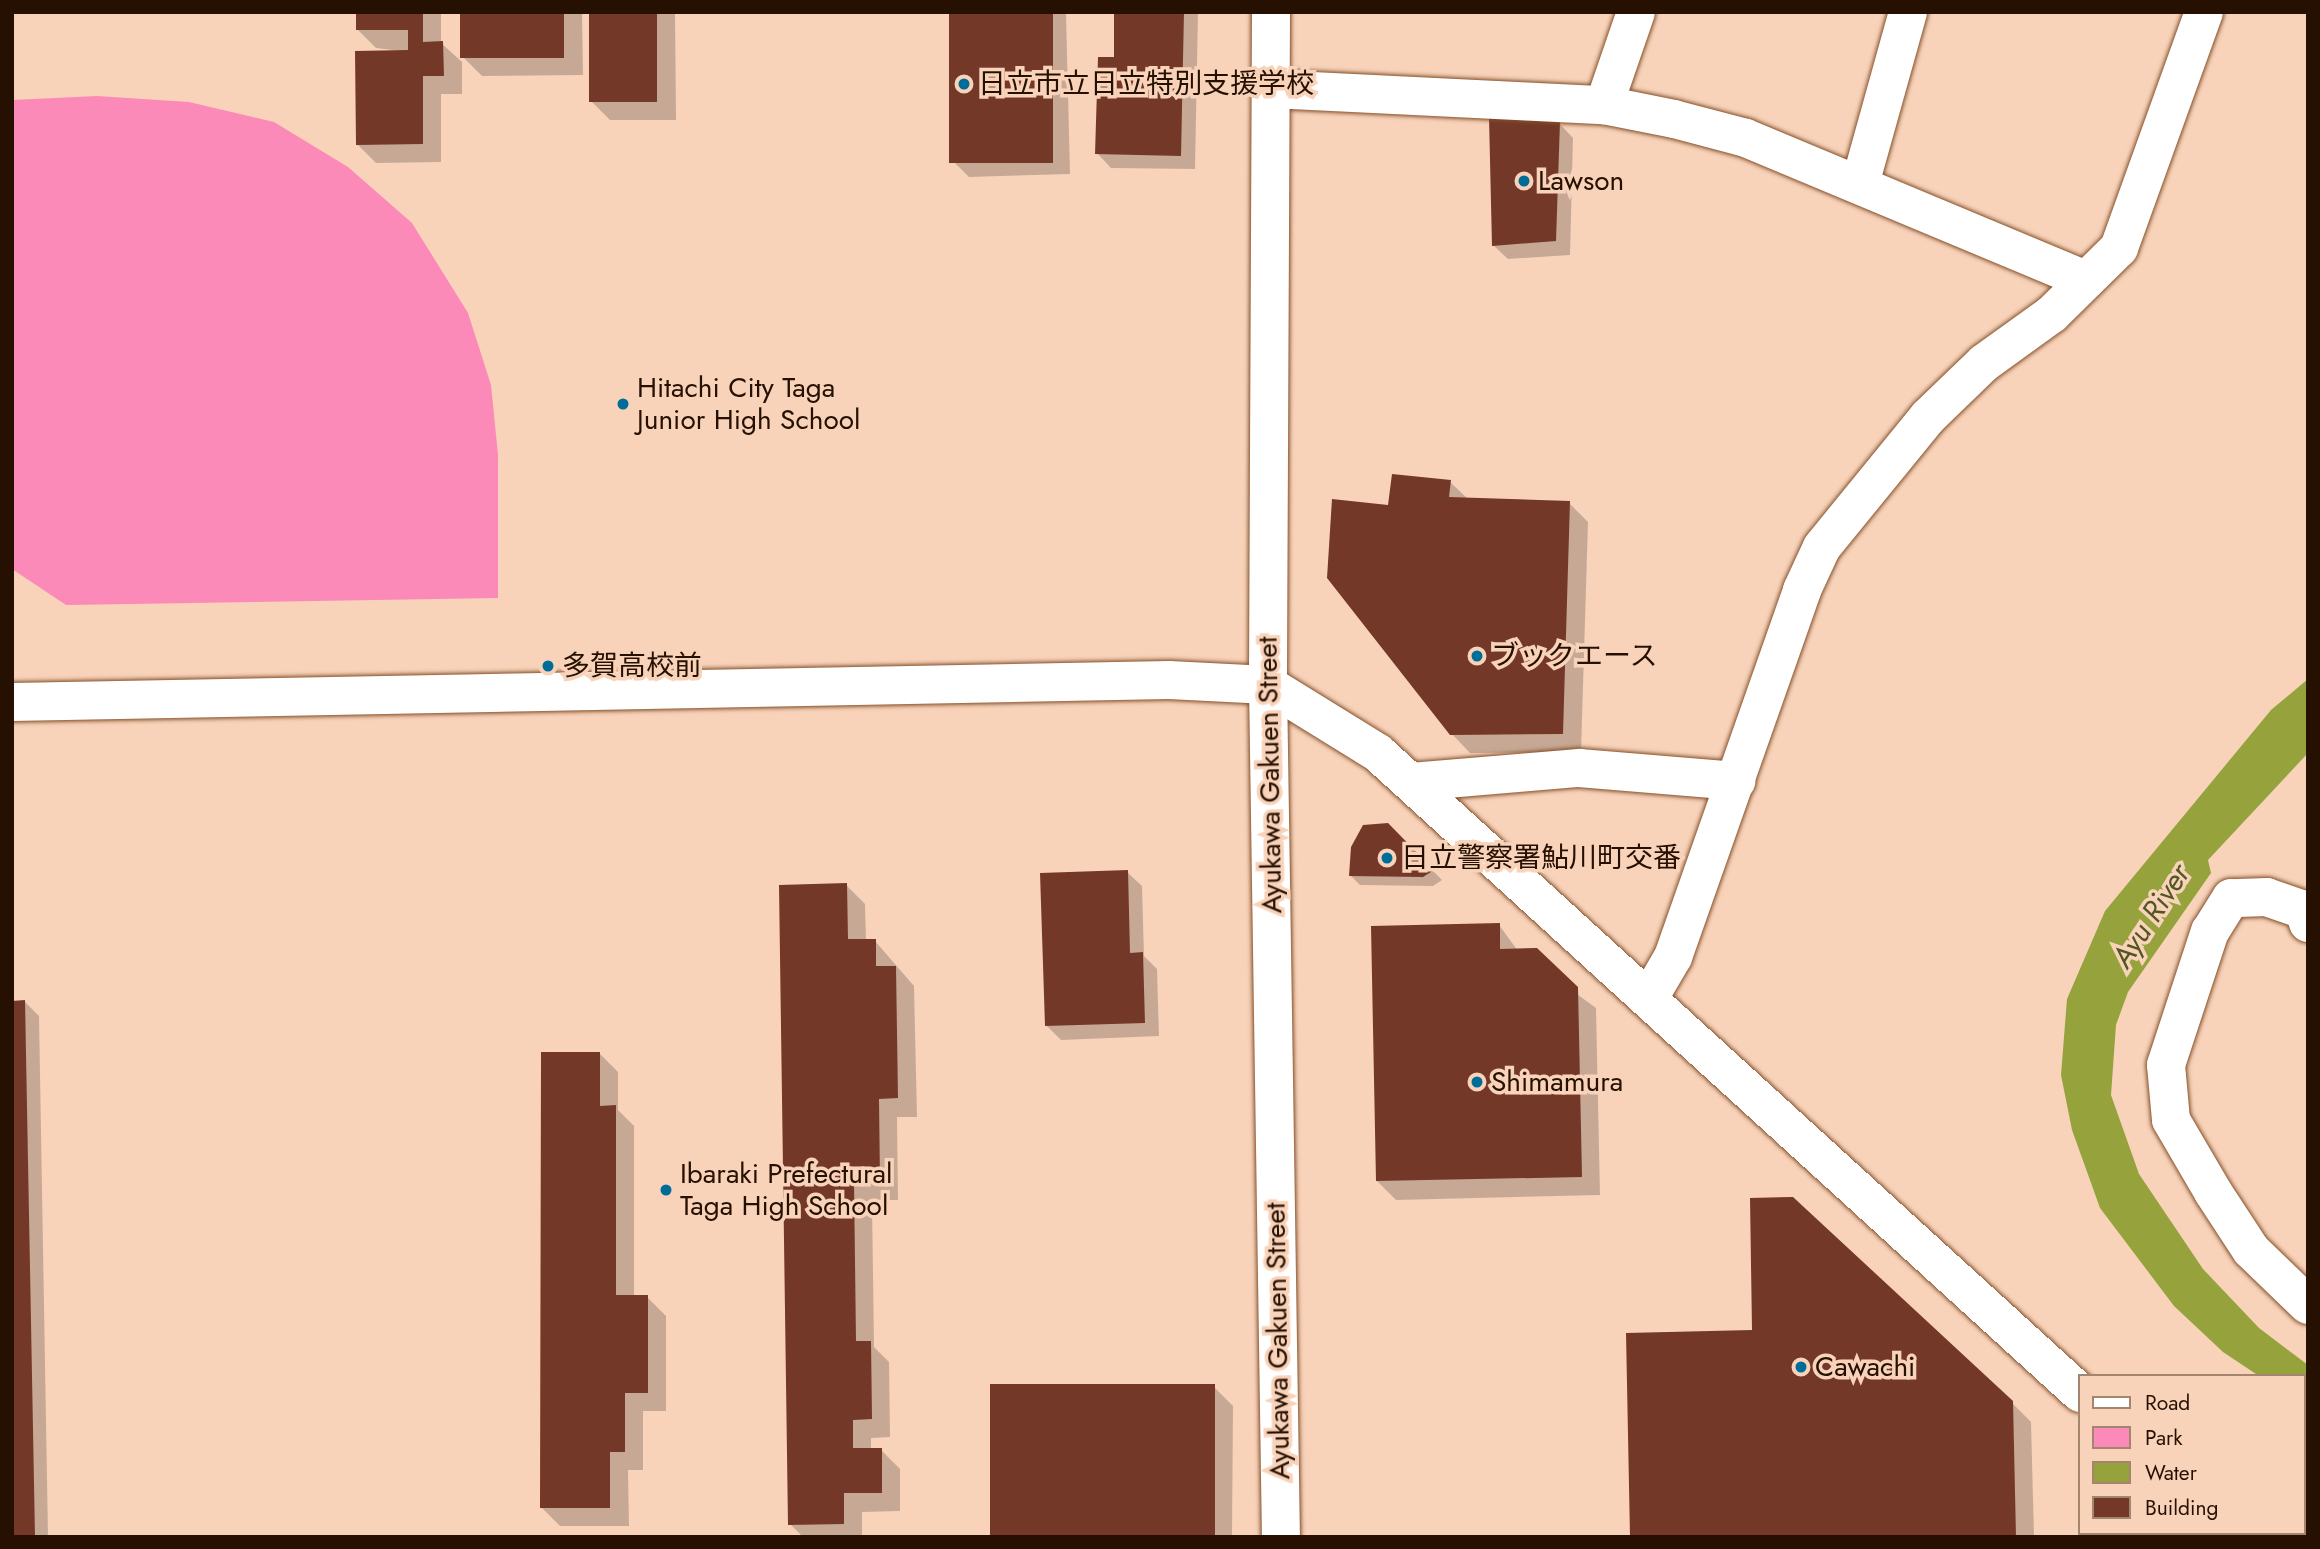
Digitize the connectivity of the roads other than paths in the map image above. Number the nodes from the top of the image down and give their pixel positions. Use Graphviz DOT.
graph roads {
  1 [pos="1271,12"];
  2 [pos="1636,12"];
  3 [pos="1908,12"];
  4 [pos="2204,12"];
  5 [pos="1271,89"];
  6 [pos="1604,105"];
  7 [pos="1860,184"];
  8 [pos="2085,280"];
  9 [pos="1268,685"];
  10 [pos="12,702"];
  11 [pos="1736,781"];
  12 [pos="1411,782"];
  13 [pos="2308,923"];
  14 [pos="1648,998"];
  15 [pos="2308,1305"];
  16 [pos="2078,1391"];
  17 [pos="1281,1537"];
  1 -- 5 [label="street, Ayukawa Gakuen Street"];
  2 -- 6 [label="street"];
  3 -- 7 [label="street"];
  4 -- 8 [label="street"];
  5 -- 6 [label="street"];
  5 -- 9 [label="street, Ayukawa Gakuen Street"];
  6 -- 7 [label="street"];
  7 -- 8 [label="street"];
  8 -- 11 [label="street"];
  9 -- 10 [label="street"];
  9 -- 12 [label="street"];
  9 -- 17 [label="street, Ayukawa Gakuen Street"];
  11 -- 12 [label="street"];
  11 -- 14 [label="street"];
  12 -- 14 [label="street"];
  13 -- 15 [label="street"];
  14 -- 16 [label="street"];
}
